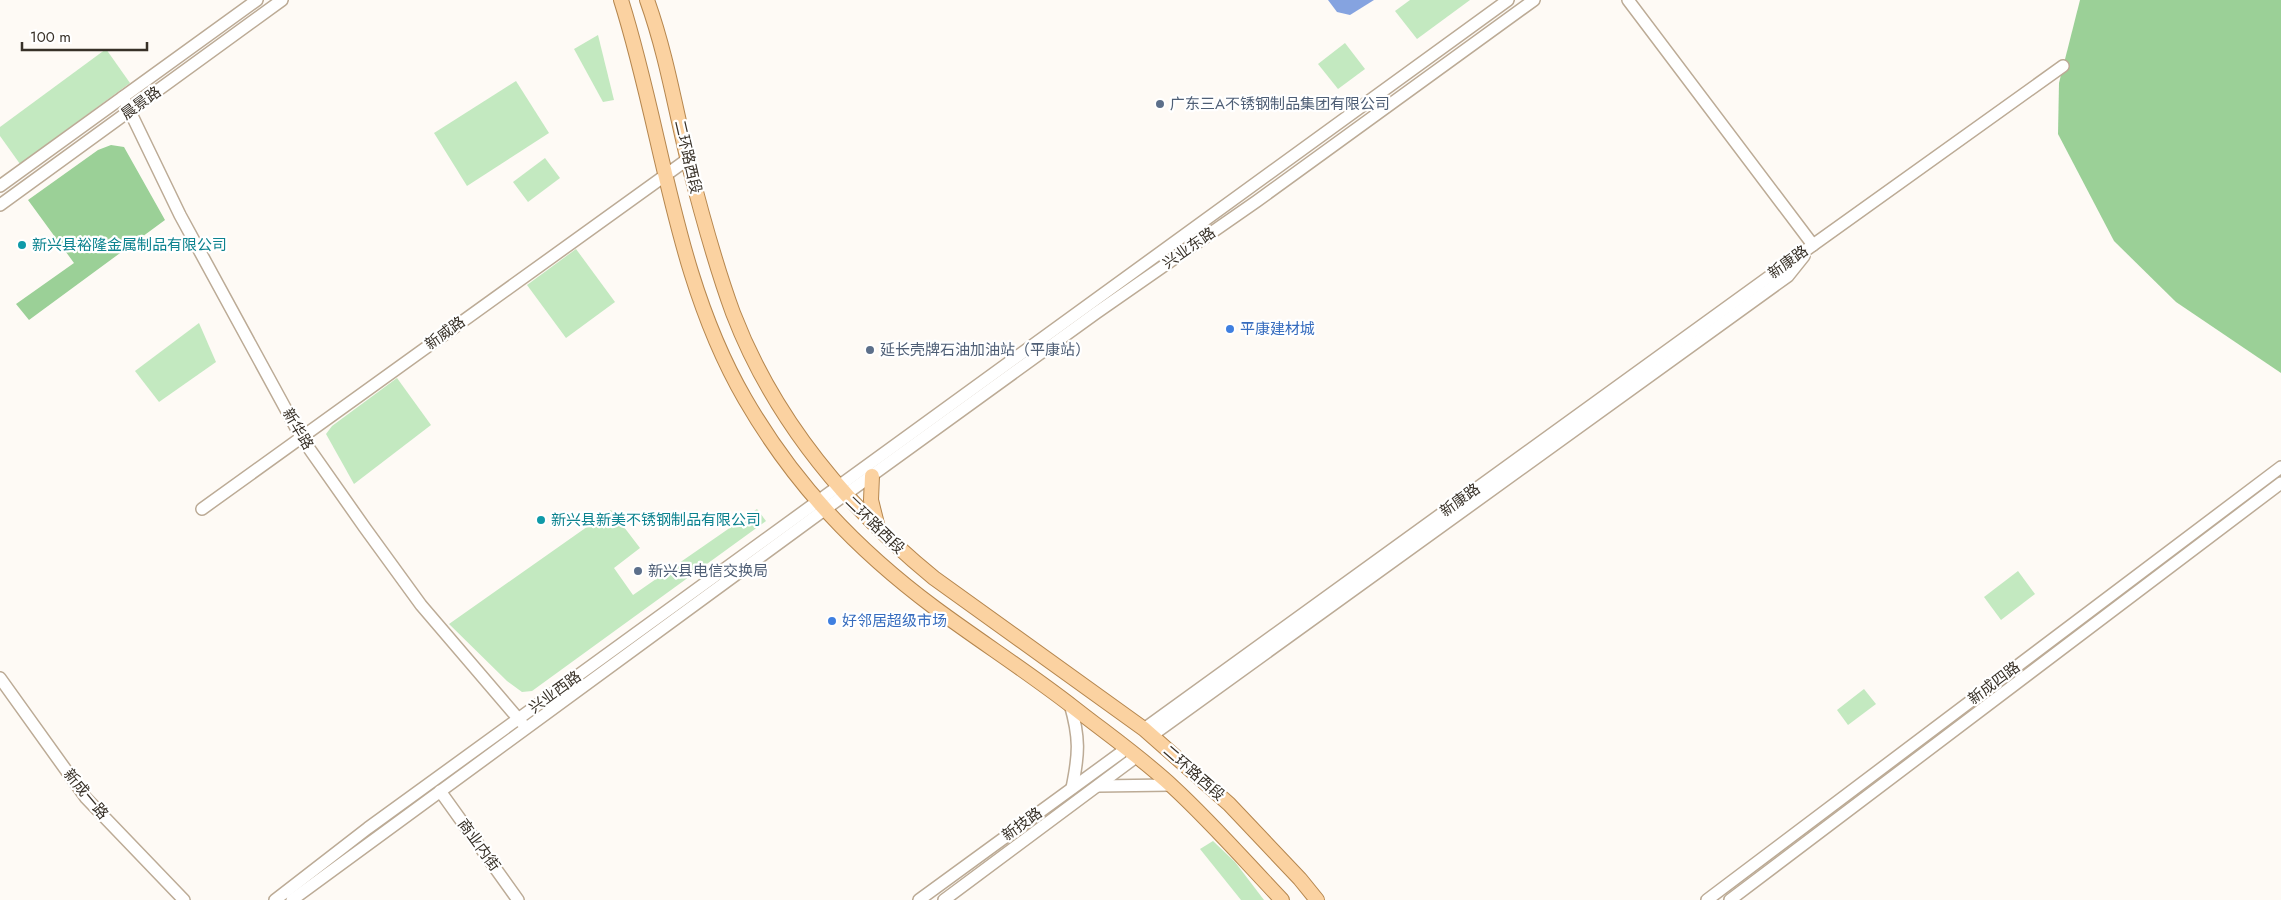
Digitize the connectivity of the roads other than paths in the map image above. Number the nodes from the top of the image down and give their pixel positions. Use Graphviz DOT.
graph roads {
  1 [pos="256,0"];
  2 [pos="282,0"];
  3 [pos="621,0"];
  4 [pos="647,0"];
  5 [pos="1508,0"];
  6 [pos="1534,0"];
  7 [pos="1628,0"];
  8 [pos="2063,66"];
  9 [pos="123,97"];
  10 [pos="129,111"];
  11 [pos="688,159"];
  12 [pos="665,174"];
  13 [pos="0,186"];
  14 [pos="0,205"];
  15 [pos="1812,245"];
  16 [pos="301,437"];
  17 [pos="2281,467"];
  18 [pos="872,476"];
  19 [pos="2281,483"];
  20 [pos="840,491"];
  21 [pos="820,505"];
  22 [pos="202,509"];
  23 [pos="878,529"];
  24 [pos="0,678"];
  25 [pos="0,691"];
  26 [pos="1070,704"];
  27 [pos="522,723"];
  28 [pos="1147,732"];
  29 [pos="1131,753"];
  30 [pos="1171,785"];
  31 [pos="1098,786"];
  32 [pos="1072,788"];
  33 [pos="440,790"];
  34 [pos="173,900"];
  35 [pos="184,900"];
  36 [pos="275,900"];
  37 [pos="292,900"];
  38 [pos="518,900"];
  39 [pos="918,900"];
  40 [pos="944,900"];
  41 [pos="1282,900"];
  42 [pos="1317,900"];
  43 [pos="1707,900"];
  44 [pos="1730,900"];
  1 -- 9 [label="street, 晨景路"];
  2 -- 10 [label="street, 晨景路"];
  3 -- 12 [label="main road, 二环路西段"];
  4 -- 11 [label="main road, 二环路西段"];
  5 -- 20 [label="street, 兴业东路"];
  6 -- 18 [label="street, 兴业东路"];
  7 -- 15 [label="street"];
  8 -- 15 [label="street, 新康路"];
  9 -- 10 [label="street, 新华路"];
  9 -- 13 [label="street, 晨景路"];
  10 -- 14 [label="street, 晨景路"];
  10 -- 16 [label="street, 新华路"];
  11 -- 12 [label="street, 新威路"];
  11 -- 20 [label="main road, 二环路西段"];
  12 -- 16 [label="street, 新威路"];
  12 -- 21 [label="main road, 二环路西段"];
  15 -- 28 [label="street, 新康路"];
  16 -- 22 [label="street, 新威路"];
  16 -- 27 [label="street, 新华路"];
  17 -- 43 [label="street, 新成四路"];
  18 -- 20 [label="street, 兴业东路"];
  18 -- 23 [label="main road"];
  19 -- 44 [label="street, 新成四路"];
  20 -- 21 [label="street, 兴业西路"];
  20 -- 23 [label="main road, 二环路西段"];
  21 -- 26 [label="main road, 二环路西段"];
  21 -- 27 [label="street, 兴业西路"];
  23 -- 28 [label="main road, 二环路西段"];
  24 -- 35 [label="street, 新成一路"];
  25 -- 34 [label="street, 新成一路"];
  26 -- 29 [label="main road, 二环路西段"];
  26 -- 32 [label="street"];
  27 -- 33 [label="street, 兴业西路"];
  27 -- 36 [label="street, 兴业西路"];
  28 -- 42 [label="main road, 二环路西段"];
  29 -- 30 [label="main road, 二环路西段"];
  29 -- 31 [label="street, 新技路"];
  29 -- 32 [label="street, 新技路"];
  30 -- 31 [label="street"];
  30 -- 41 [label="main road, 二环路西段"];
  31 -- 40 [label="street, 新技路"];
  32 -- 39 [label="street, 新技路"];
  33 -- 37 [label="street, 兴业西路"];
  33 -- 38 [label="street, 商业内街"];
}
